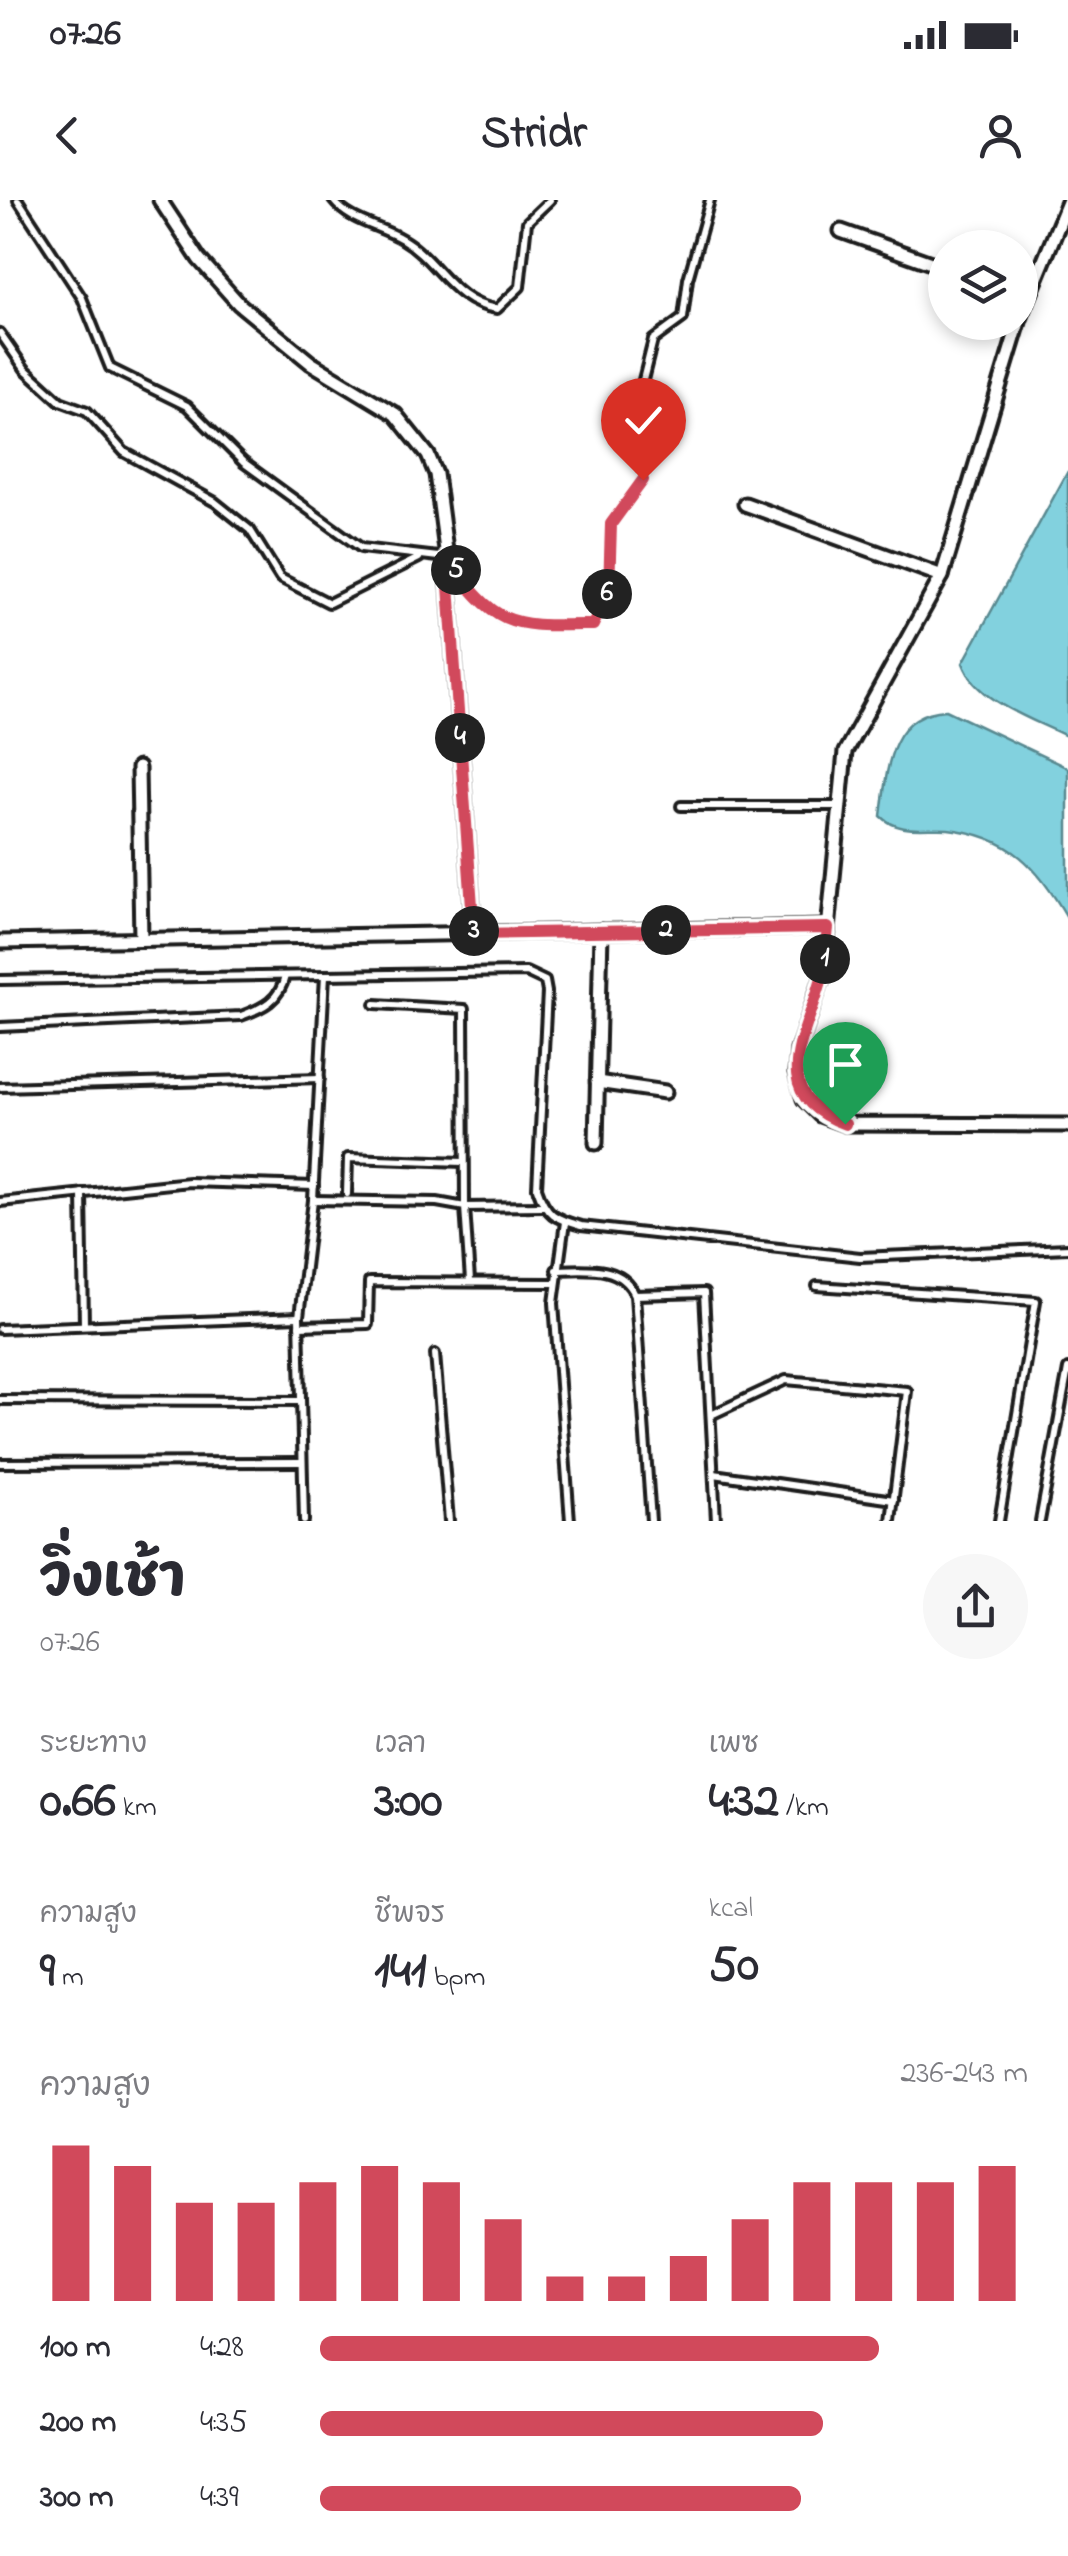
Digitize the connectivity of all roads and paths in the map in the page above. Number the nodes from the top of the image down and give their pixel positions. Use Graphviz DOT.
graph roads {
  1 [pos="18,200"];
  2 [pos="160,200"];
  3 [pos="333,200"];
  4 [pos="550,200"];
  5 [pos="710,200"];
  6 [pos="1068,202"];
  7 [pos="841,231"];
  8 [pos="928,262"];
  9 [pos="1038,266"];
  10 [pos="0,333"];
  11 [pos="1013,340"];
  12 [pos="745,504"];
  13 [pos="420,558"];
  14 [pos="447,558"];
  15 [pos="942,576"];
  16 [pos="138,768"];
  17 [pos="681,806"];
  18 [pos="840,806"];
  19 [pos="828,928"];
  20 [pos="600,931"];
  21 [pos="474,934"];
  22 [pos="141,940"];
  23 [pos="0,942"];
  24 [pos="325,975"];
  25 [pos="285,976"];
  26 [pos="0,980"];
  27 [pos="375,1004"];
  28 [pos="0,1026"];
  29 [pos="320,1078"];
  30 [pos="597,1082"];
  31 [pos="0,1087"];
  32 [pos="665,1092"];
  33 [pos="1068,1125"];
  34 [pos="596,1144"];
  35 [pos="463,1162"];
  36 [pos="314,1186"];
  37 [pos="82,1193"];
  38 [pos="348,1194"];
  39 [pos="313,1200"];
  40 [pos="0,1202"];
  41 [pos="543,1206"];
  42 [pos="465,1207"];
  43 [pos="565,1222"];
  44 [pos="1068,1248"];
  45 [pos="556,1270"];
  46 [pos="470,1281"];
  47 [pos="555,1283"];
  48 [pos="817,1286"];
  49 [pos="635,1295"];
  50 [pos="299,1321"];
  51 [pos="84,1325"];
  52 [pos="0,1329"];
  53 [pos="436,1354"];
  54 [pos="1068,1369"];
  55 [pos="0,1400"];
  56 [pos="300,1401"];
  57 [pos="711,1415"];
  58 [pos="301,1462"];
  59 [pos="0,1463"];
  60 [pos="714,1474"];
  61 [pos="894,1500"];
  62 [pos="304,1521"];
  63 [pos="449,1521"];
  64 [pos="570,1521"];
  65 [pos="652,1521"];
  66 [pos="716,1521"];
  67 [pos="892,1521"];
  68 [pos="1000,1521"];
  69 [pos="1040,1521"];
  1 -- 13 [label="lane"];
  2 -- 14 [label="street"];
  3 -- 4 [label="lane"];
  5 -- 14 [label="lane"];
  6 -- 9 [label="street"];
  7 -- 8 [label="street"];
  10 -- 13 [label="lane"];
  11 -- 15 [label="street"];
  12 -- 15 [label="street"];
  13 -- 14 [label="lane"];
  14 -- 21 [label="street"];
  15 -- 18 [label="street"];
  16 -- 22 [label="street"];
  17 -- 18 [label="lane"];
  18 -- 19 [label="street"];
  19 -- 20 [label="street"];
  19 -- 33 [label="street"];
  20 -- 21 [label="street"];
  20 -- 30 [label="street"];
  21 -- 22 [label="street"];
  22 -- 23 [label="street"];
  24 -- 25 [label="lane"];
  24 -- 29 [label="lane"];
  24 -- 41 [label="lane"];
  25 -- 26 [label="lane"];
  25 -- 28 [label="lane"];
  27 -- 35 [label="lane"];
  29 -- 31 [label="lane"];
  29 -- 36 [label="lane"];
  30 -- 32 [label="street"];
  30 -- 34 [label="street"];
  35 -- 38 [label="lane"];
  35 -- 42 [label="lane"];
  36 -- 37 [label="lane"];
  36 -- 39 [label="lane"];
  37 -- 40 [label="lane"];
  37 -- 51 [label="lane"];
  39 -- 42 [label="lane"];
  39 -- 50 [label="lane"];
  41 -- 42 [label="lane"];
  41 -- 43 [label="lane"];
  42 -- 46 [label="lane"];
  43 -- 44 [label="lane"];
  43 -- 45 [label="lane"];
  45 -- 47 [label="lane"];
  45 -- 49 [label="lane"];
  46 -- 47 [label="lane"];
  46 -- 50 [label="lane"];
  47 -- 64 [label="lane"];
  48 -- 68 [label="lane"];
  49 -- 57 [label="lane"];
  49 -- 65 [label="lane"];
  50 -- 51 [label="lane"];
  50 -- 56 [label="lane"];
  51 -- 52 [label="lane"];
  53 -- 63 [label="lane"];
  54 -- 69 [label="lane"];
  55 -- 56 [label="lane"];
  56 -- 58 [label="lane"];
  57 -- 60 [label="lane"];
  57 -- 61 [label="lane"];
  58 -- 59 [label="lane"];
  58 -- 62 [label="lane"];
  60 -- 61 [label="lane"];
  60 -- 66 [label="lane"];
  61 -- 67 [label="lane"];
}
